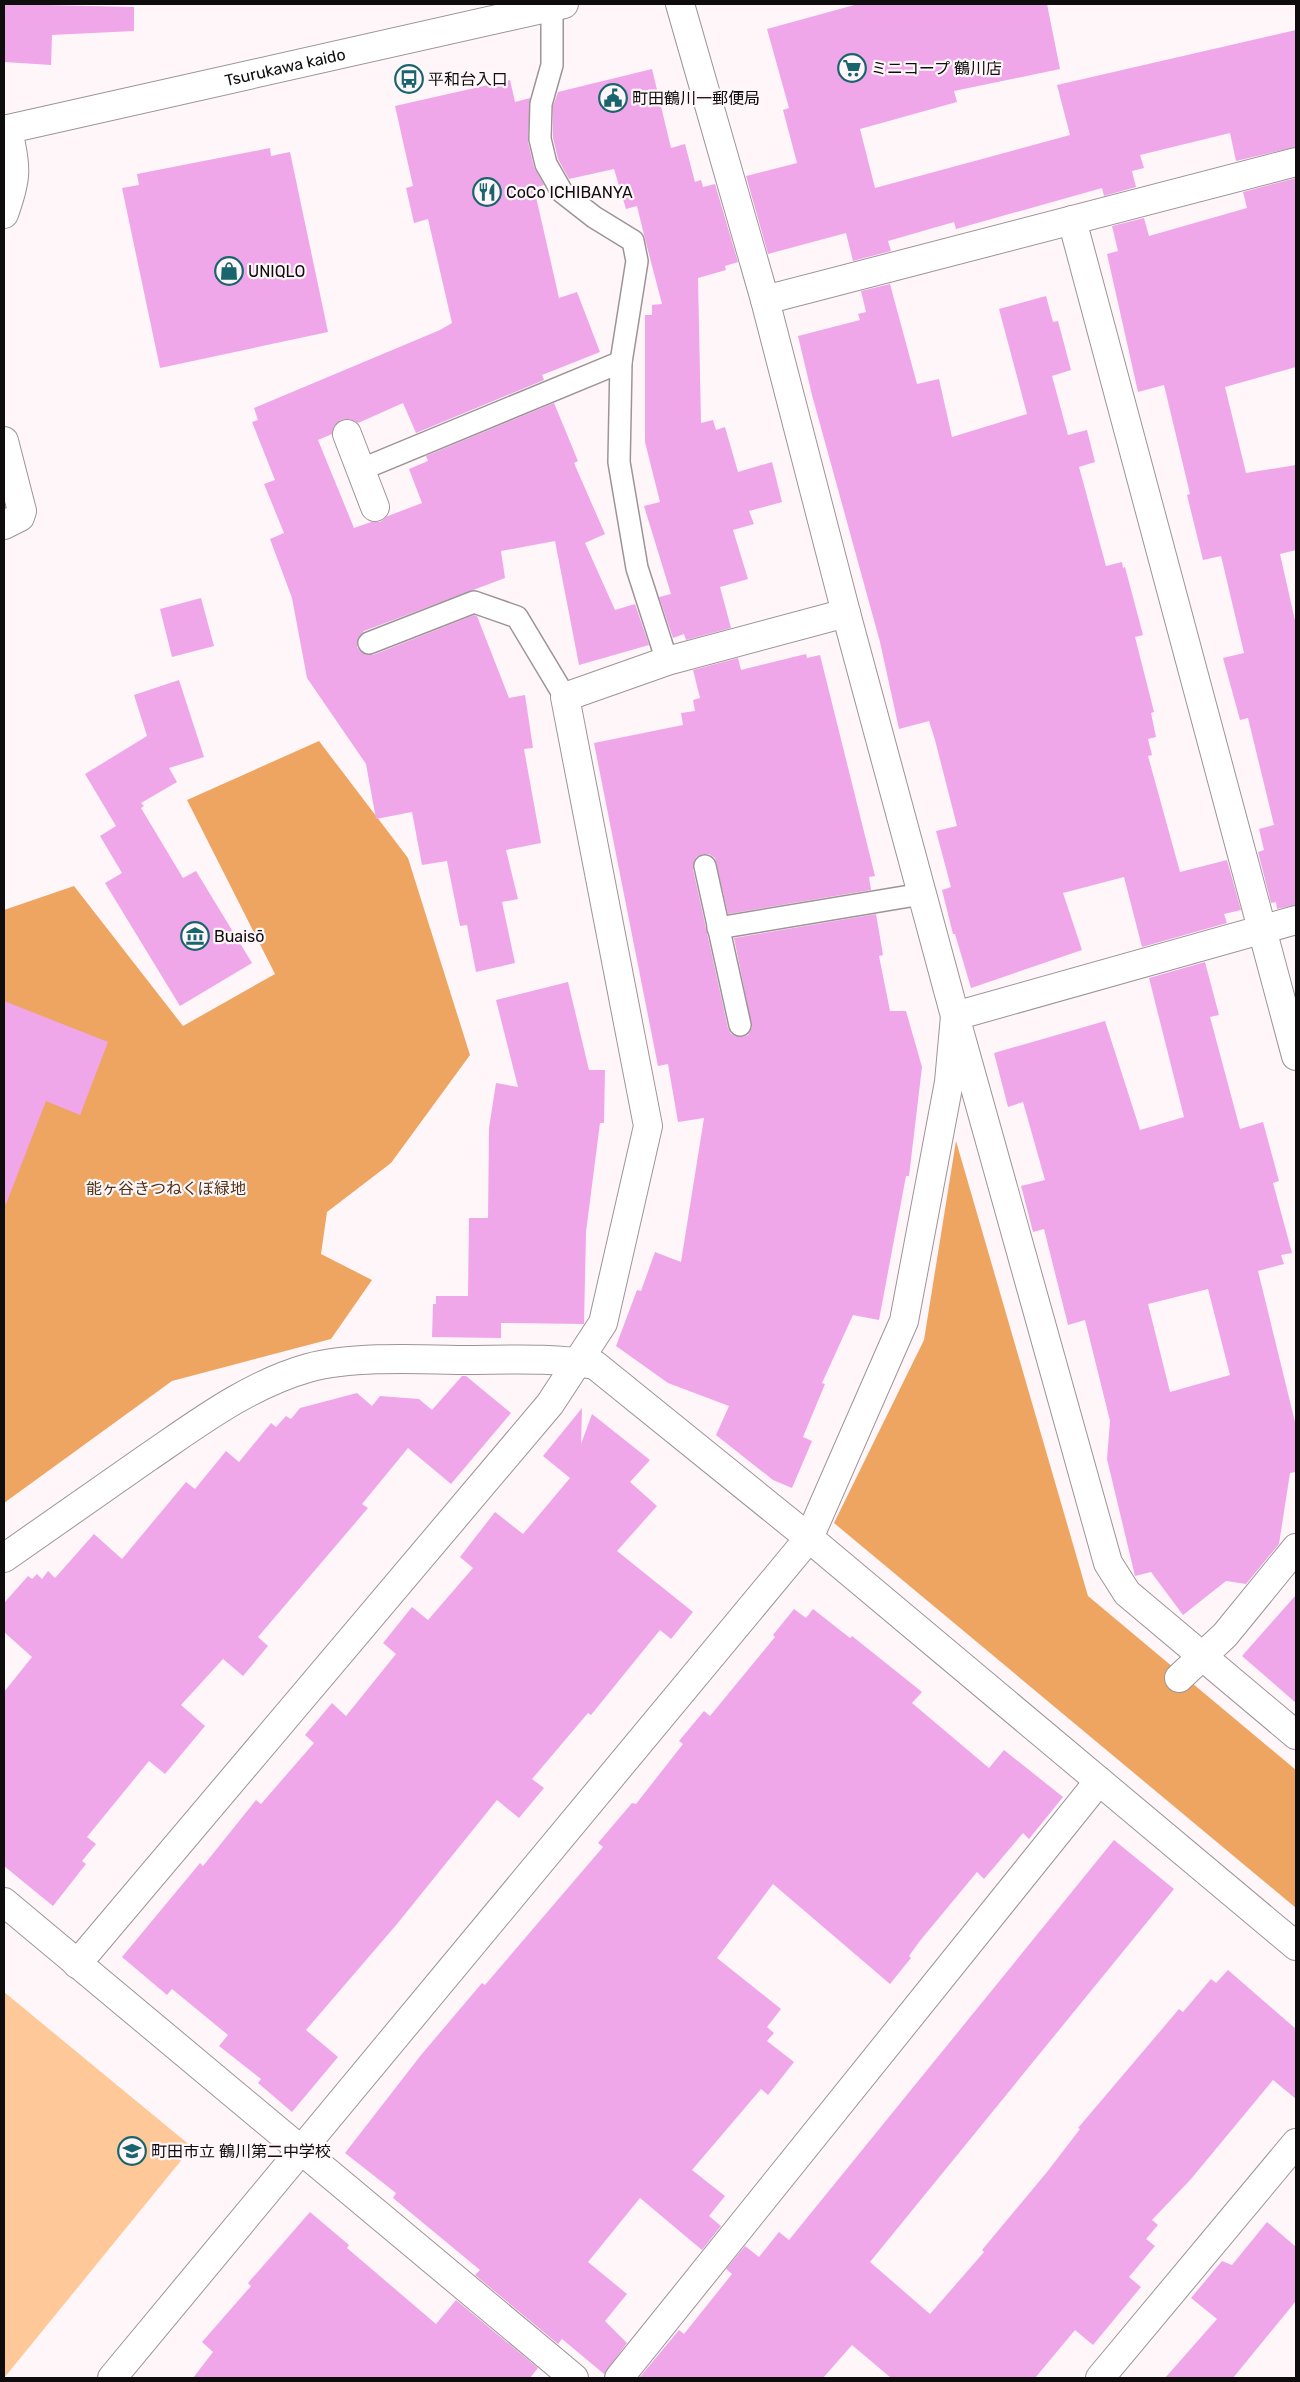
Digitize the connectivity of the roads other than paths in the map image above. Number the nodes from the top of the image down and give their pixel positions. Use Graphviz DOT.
graph roads {
  1 [pos="680,4"];
  2 [pos="558,5"];
  3 [pos="6,130"];
  4 [pos="1296,162"];
  5 [pos="4,214"];
  6 [pos="1072,220"];
  7 [pos="765,300"];
  8 [pos="621,362"];
  9 [pos="347,434"];
  10 [pos="4,441"];
  11 [pos="360,470"];
  12 [pos="375,507"];
  13 [pos="4,525"];
  14 [pos="846,612"];
  15 [pos="370,643"];
  16 [pos="667,661"];
  17 [pos="565,697"];
  18 [pos="705,866"];
  19 [pos="922,894"];
  20 [pos="1296,920"];
  21 [pos="718,928"];
  22 [pos="1262,930"];
  23 [pos="955,1016"];
  24 [pos="740,1025"];
  25 [pos="1296,1056"];
  26 [pos="577,1362"];
  27 [pos="809,1538"];
  28 [pos="1296,1548"];
  29 [pos="4,1558"];
  30 [pos="1203,1657"];
  31 [pos="1179,1678"];
  32 [pos="1296,1734"];
  33 [pos="1099,1781"];
  34 [pos="4,1902"];
  35 [pos="1296,1946"];
  36 [pos="78,1964"];
  37 [pos="1296,2143"];
  38 [pos="302,2152"];
  39 [pos="112,2378"];
  40 [pos="574,2378"];
  41 [pos="619,2378"];
  42 [pos="1100,2378"];
  1 -- 7 [label="street"];
  2 -- 3 [label="street, Tsurukawa kaido"];
  2 -- 8 [label="lane"];
  3 -- 5 [label="street"];
  4 -- 6 [label="street"];
  6 -- 7 [label="street"];
  6 -- 22 [label="street"];
  7 -- 14 [label="street"];
  8 -- 11 [label="lane"];
  8 -- 16 [label="lane"];
  9 -- 11 [label="street"];
  10 -- 13 [label="street"];
  11 -- 12 [label="street"];
  14 -- 16 [label="street"];
  14 -- 19 [label="street"];
  15 -- 17 [label="lane"];
  16 -- 17 [label="street"];
  17 -- 26 [label="street"];
  18 -- 21 [label="lane"];
  19 -- 21 [label="lane"];
  19 -- 23 [label="street"];
  20 -- 22 [label="street"];
  21 -- 24 [label="lane"];
  22 -- 23 [label="street"];
  22 -- 25 [label="street"];
  23 -- 27 [label="street"];
  23 -- 30 [label="street"];
  26 -- 27 [label="street"];
  26 -- 29 [label="street"];
  26 -- 36 [label="street"];
  27 -- 33 [label="street"];
  27 -- 38 [label="street"];
  28 -- 30 [label="street"];
  30 -- 31 [label="street"];
  30 -- 32 [label="street"];
  33 -- 35 [label="street"];
  33 -- 41 [label="street"];
  34 -- 36 [label="street"];
  36 -- 38 [label="street"];
  37 -- 42 [label="street"];
  38 -- 39 [label="street"];
  38 -- 40 [label="street"];
}
